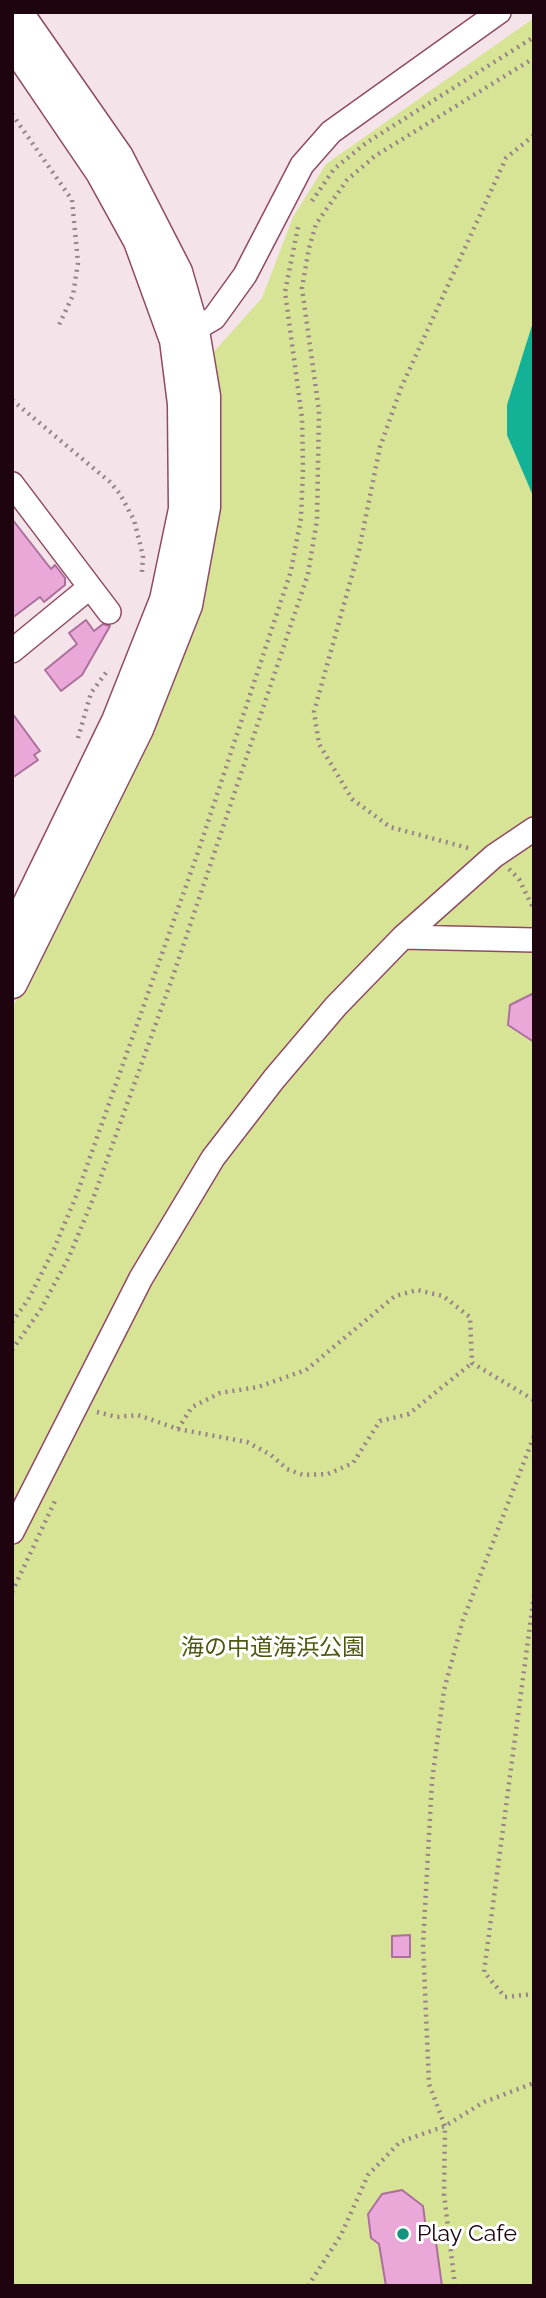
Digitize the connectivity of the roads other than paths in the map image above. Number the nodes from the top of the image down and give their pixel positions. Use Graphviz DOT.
graph roads {
  1 [pos="17,12"];
  2 [pos="499,12"];
  3 [pos="12,41"];
  4 [pos="184,335"];
  5 [pos="14,490"];
  6 [pos="90,587"];
  7 [pos="109,612"];
  8 [pos="12,651"];
  9 [pos="534,829"];
  10 [pos="12,937"];
  11 [pos="403,937"];
  12 [pos="534,940"];
  13 [pos="12,983"];
  14 [pos="12,1532"];
  1 -- 4 [label="main road"];
  2 -- 4 [label="street"];
  3 -- 4 [label="main road"];
  4 -- 10 [label="main road"];
  4 -- 13 [label="main road"];
  5 -- 6 [label="street"];
  6 -- 7 [label="street"];
  6 -- 8 [label="street"];
  9 -- 11 [label="street"];
  11 -- 12 [label="street"];
  11 -- 14 [label="street"];
}
